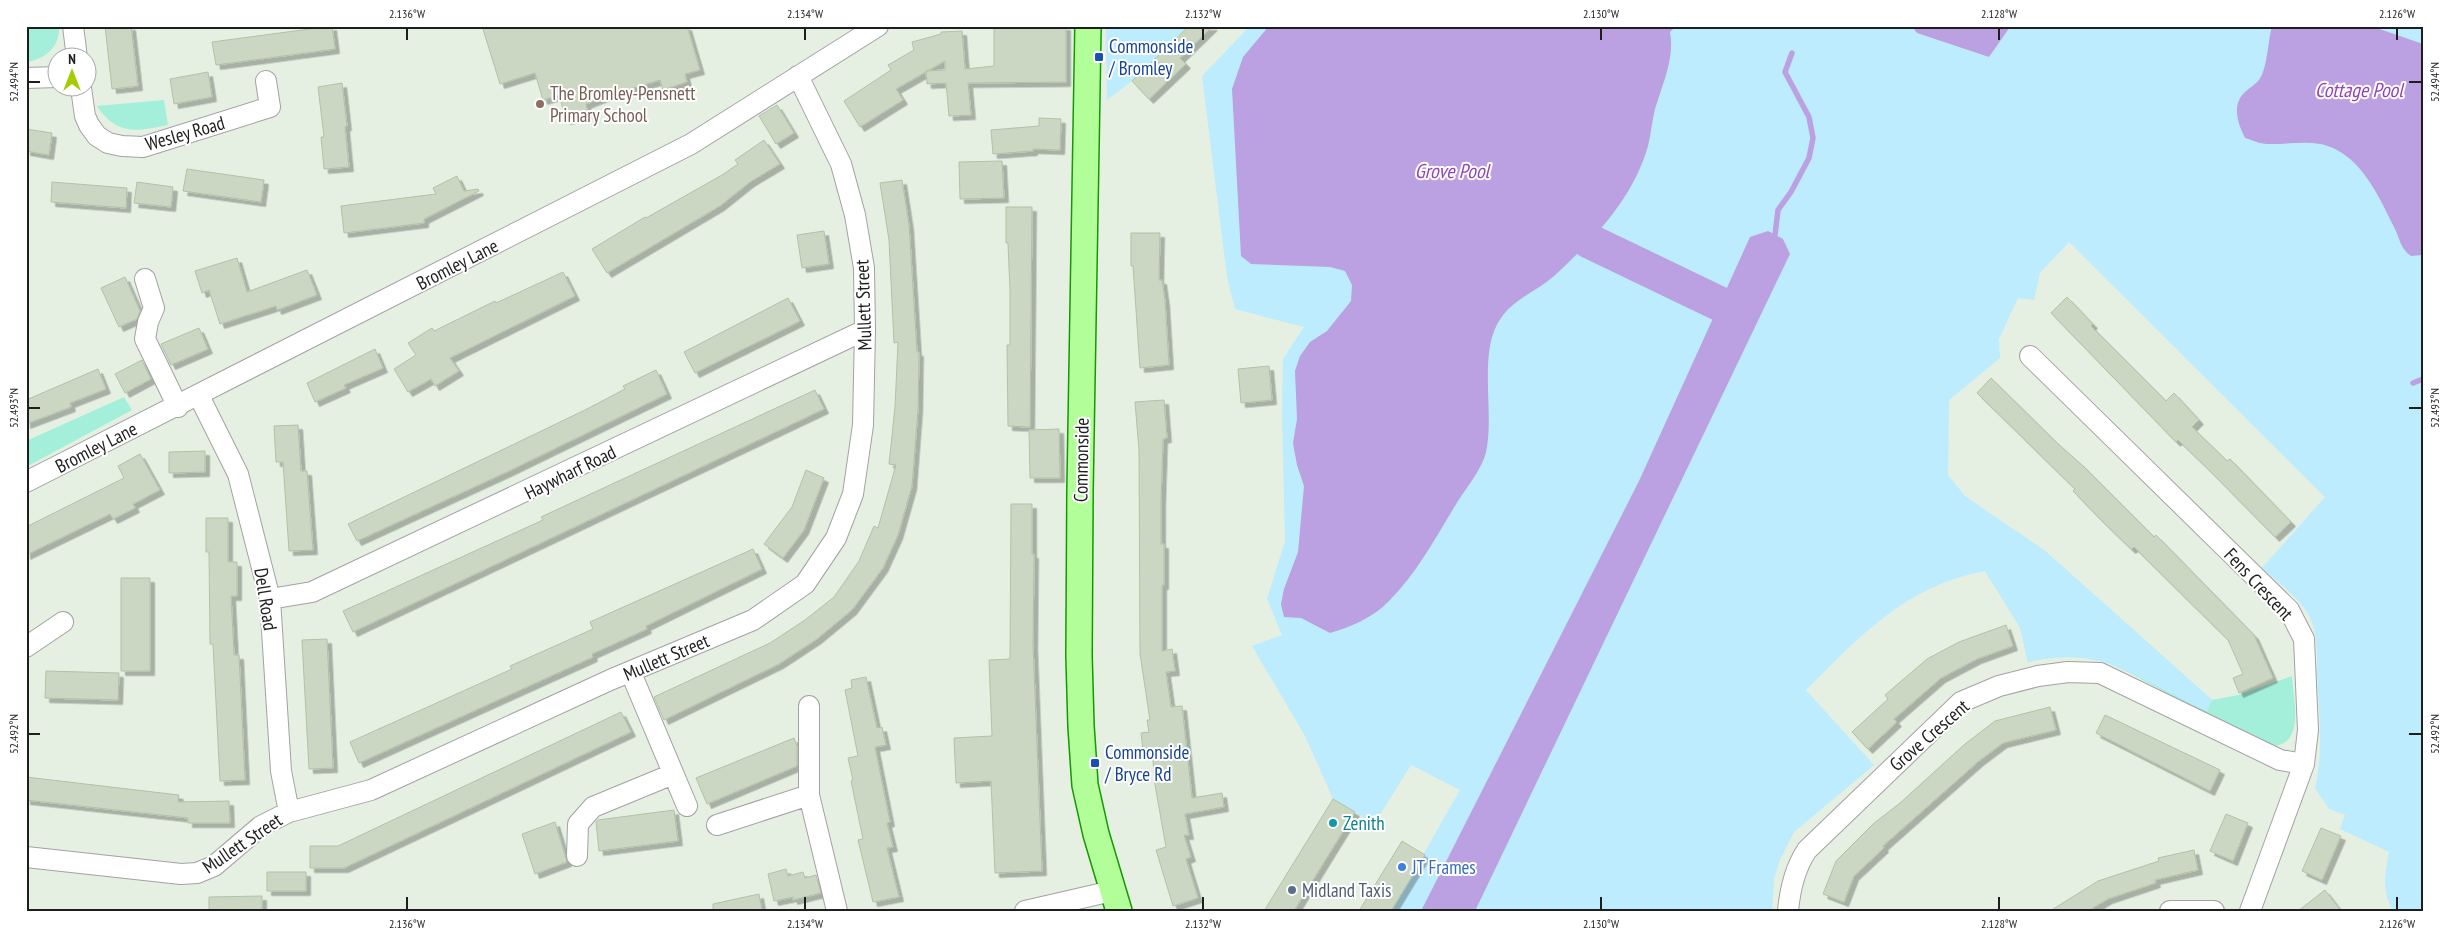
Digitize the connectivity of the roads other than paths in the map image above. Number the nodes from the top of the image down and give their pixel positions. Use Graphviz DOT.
graph roads {
  1 [pos="73,26"];
  2 [pos="878,26"];
  3 [pos="1088,26"];
  4 [pos="76,48"];
  5 [pos="798,76"];
  6 [pos="48,77"];
  7 [pos="26,78"];
  8 [pos="266,81"];
  9 [pos="82,98"];
  10 [pos="145,279"];
  11 [pos="865,330"];
  12 [pos="2030,356"];
  13 [pos="199,396"];
  14 [pos="178,407"];
  15 [pos="26,482"];
  16 [pos="270,599"];
  17 [pos="63,622"];
  18 [pos="26,647"];
  19 [pos="631,674"];
  20 [pos="809,706"];
  21 [pos="2304,764"];
  22 [pos="673,774"];
  23 [pos="809,795"];
  24 [pos="687,806"];
  25 [pos="289,812"];
  26 [pos="717,825"];
  27 [pos="577,856"];
  28 [pos="26,857"];
  29 [pos="1116,901"];
  30 [pos="837,911"];
  31 [pos="1025,911"];
  32 [pos="1788,911"];
  33 [pos="2170,911"];
  34 [pos="2214,911"];
  35 [pos="2250,911"];
  1 -- 4 [label="street"];
  2 -- 5 [label="street, Bromley Lane"];
  3 -- 29 [label="main road, Commonside"];
  5 -- 11 [label="street, Mullett Street"];
  5 -- 13 [label="street, Bromley Lane"];
  6 -- 7 [label="street"];
  8 -- 9 [label="street, Wesley Road"];
  10 -- 14 [label="street"];
  11 -- 16 [label="street, Haywharf Road"];
  11 -- 19 [label="street, Mullett Street"];
  12 -- 21 [label="street, Fens Crescent"];
  13 -- 14 [label="street, Bromley Lane"];
  13 -- 16 [label="street, Dell Road"];
  14 -- 15 [label="street, Bromley Lane"];
  16 -- 25 [label="street, Dell Road"];
  17 -- 18 [label="street"];
  19 -- 22 [label="street"];
  19 -- 25 [label="street, Mullett Street"];
  20 -- 23 [label="street"];
  21 -- 32 [label="street, Grove Crescent"];
  21 -- 35 [label="street, Fens Crescent"];
  22 -- 24 [label="street"];
  22 -- 27 [label="street"];
  23 -- 26 [label="street"];
  23 -- 30 [label="street"];
  25 -- 28 [label="street, Mullett Street"];
  29 -- 31 [label="street"];
  33 -- 34 [label="street"];
}
